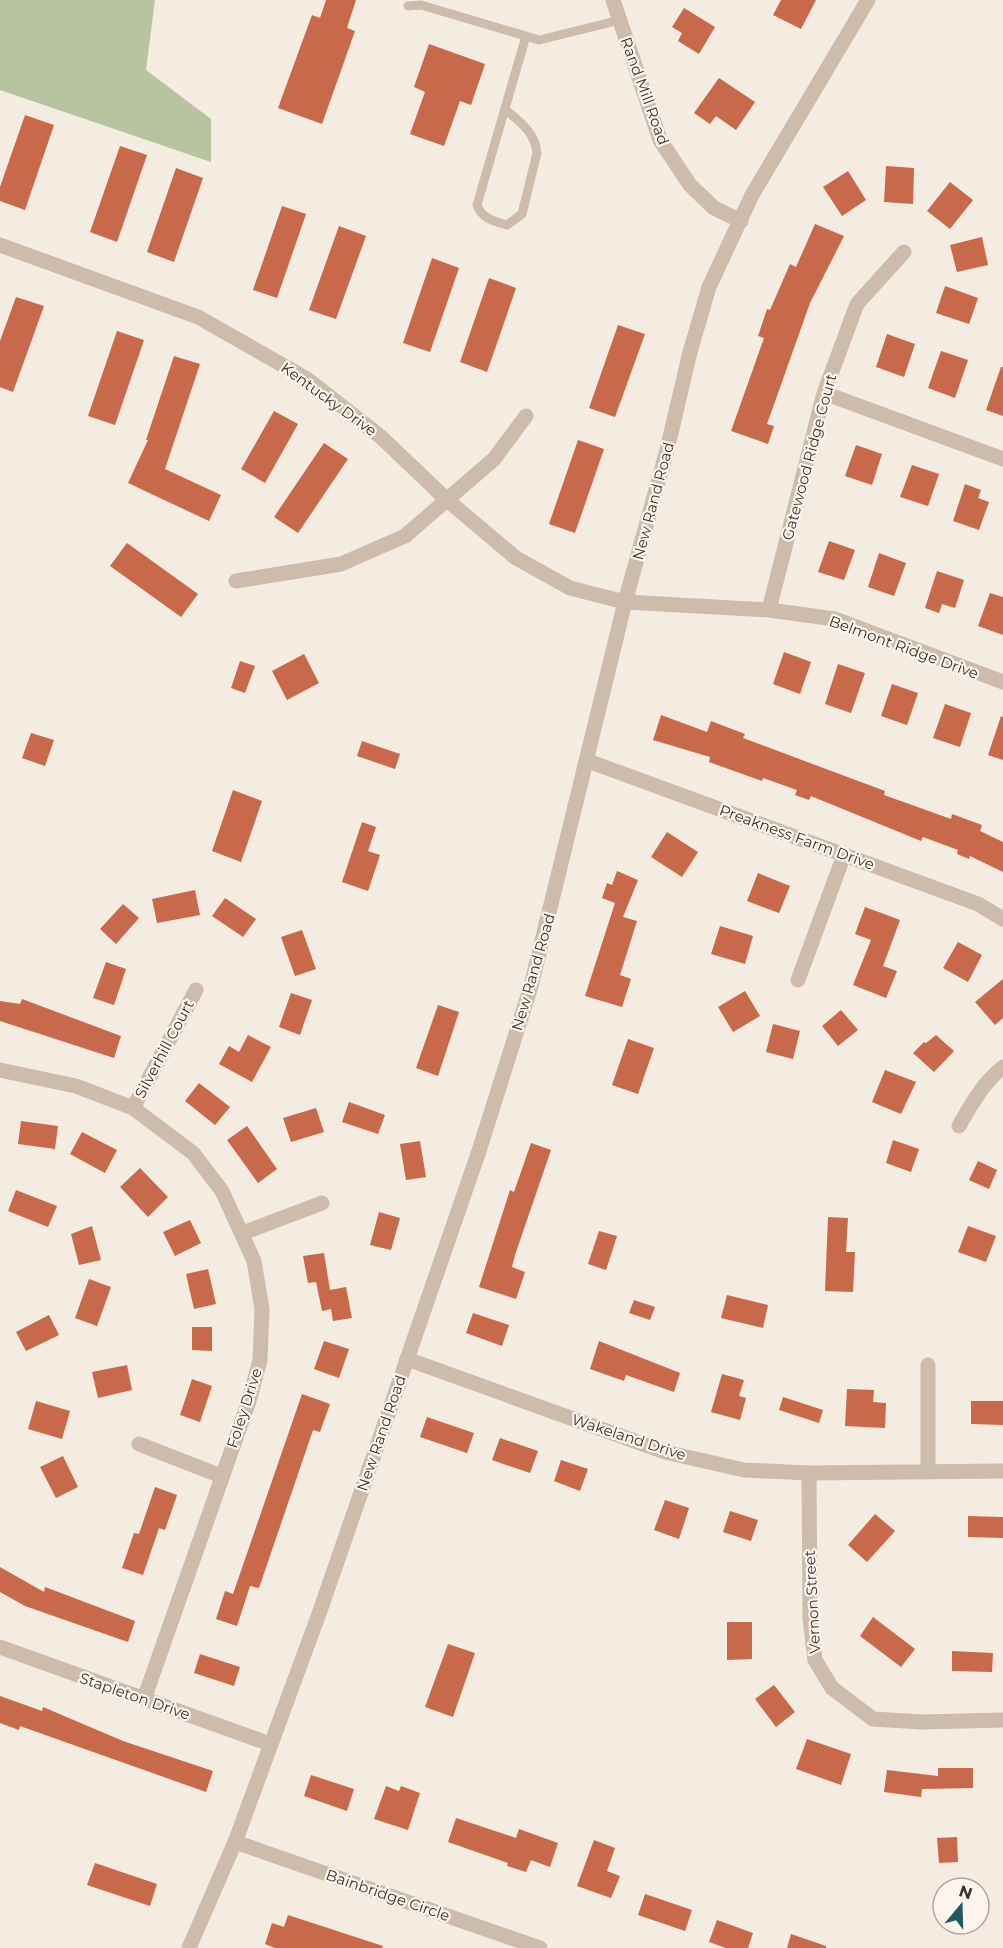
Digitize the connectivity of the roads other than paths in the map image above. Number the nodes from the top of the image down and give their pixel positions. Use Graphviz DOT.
graph roads {
  1 [pos="613,0"];
  2 [pos="868,0"];
  3 [pos="408,6"];
  4 [pos="620,20"];
  5 [pos="526,36"];
  6 [pos="505,109"];
  7 [pos="741,220"];
  8 [pos="0,245"];
  9 [pos="904,252"];
  10 [pos="824,393"];
  11 [pos="526,416"];
  12 [pos="1003,459"];
  13 [pos="446,499"];
  14 [pos="236,581"];
  15 [pos="625,602"];
  16 [pos="769,610"];
  17 [pos="1003,682"];
  18 [pos="588,761"];
  19 [pos="844,855"];
  20 [pos="1003,919"];
  21 [pos="798,980"];
  22 [pos="196,990"];
  23 [pos="1003,1067"];
  24 [pos="0,1070"];
  25 [pos="133,1108"];
  26 [pos="959,1126"];
  27 [pos="322,1203"];
  28 [pos="243,1233"];
  29 [pos="407,1359"];
  30 [pos="927,1365"];
  31 [pos="139,1444"];
  32 [pos="1003,1471"];
  33 [pos="928,1472"];
  34 [pos="809,1473"];
  35 [pos="221,1476"];
  36 [pos="0,1647"];
  37 [pos="144,1699"];
  38 [pos="1003,1720"];
  39 [pos="270,1744"];
  40 [pos="235,1842"];
  41 [pos="189,1948"];
  42 [pos="540,1948"];
  1 -- 4 [label="street, Rand Mill Road"];
  2 -- 7 [label="street, New Rand Road"];
  3 -- 5 [label="lane"];
  4 -- 5 [label="lane"];
  4 -- 7 [label="street, Rand Mill Road"];
  5 -- 6 [label="lane"];
  6 -- 6 [label="lane"];
  7 -- 15 [label="street, New Rand Road"];
  8 -- 13 [label="street, Kentucky Drive"];
  9 -- 10 [label="street, Gatewood Ridge Court"];
  10 -- 12 [label="street"];
  10 -- 16 [label="street, Gatewood Ridge Court"];
  11 -- 13 [label="street"];
  13 -- 14 [label="street"];
  13 -- 15 [label="street, Kentucky Drive"];
  15 -- 16 [label="street, Belmont Ridge Drive"];
  15 -- 18 [label="street, New Rand Road"];
  16 -- 17 [label="street, Belmont Ridge Drive"];
  18 -- 19 [label="street, Preakness Farm Drive"];
  18 -- 29 [label="street, New Rand Road"];
  19 -- 20 [label="street, Preakness Farm Drive"];
  19 -- 21 [label="street"];
  22 -- 25 [label="street, Silverhill Court"];
  23 -- 26 [label="street"];
  24 -- 25 [label="street, Foley Drive"];
  25 -- 28 [label="street, Foley Drive"];
  27 -- 28 [label="street"];
  28 -- 35 [label="street, Foley Drive"];
  29 -- 34 [label="street, Wakeland Drive"];
  29 -- 39 [label="street, New Rand Road"];
  30 -- 33 [label="street"];
  31 -- 35 [label="street"];
  32 -- 33 [label="street, Wakeland Drive"];
  33 -- 34 [label="street, Wakeland Drive"];
  34 -- 38 [label="street, Vernon Street"];
  35 -- 37 [label="street, Foley Drive"];
  36 -- 37 [label="street, Stapleton Drive"];
  37 -- 39 [label="street, Stapleton Drive"];
  39 -- 40 [label="street, New Rand Road"];
  40 -- 41 [label="street, New Rand Road"];
  40 -- 42 [label="street, Bainbridge Circle"];
}
